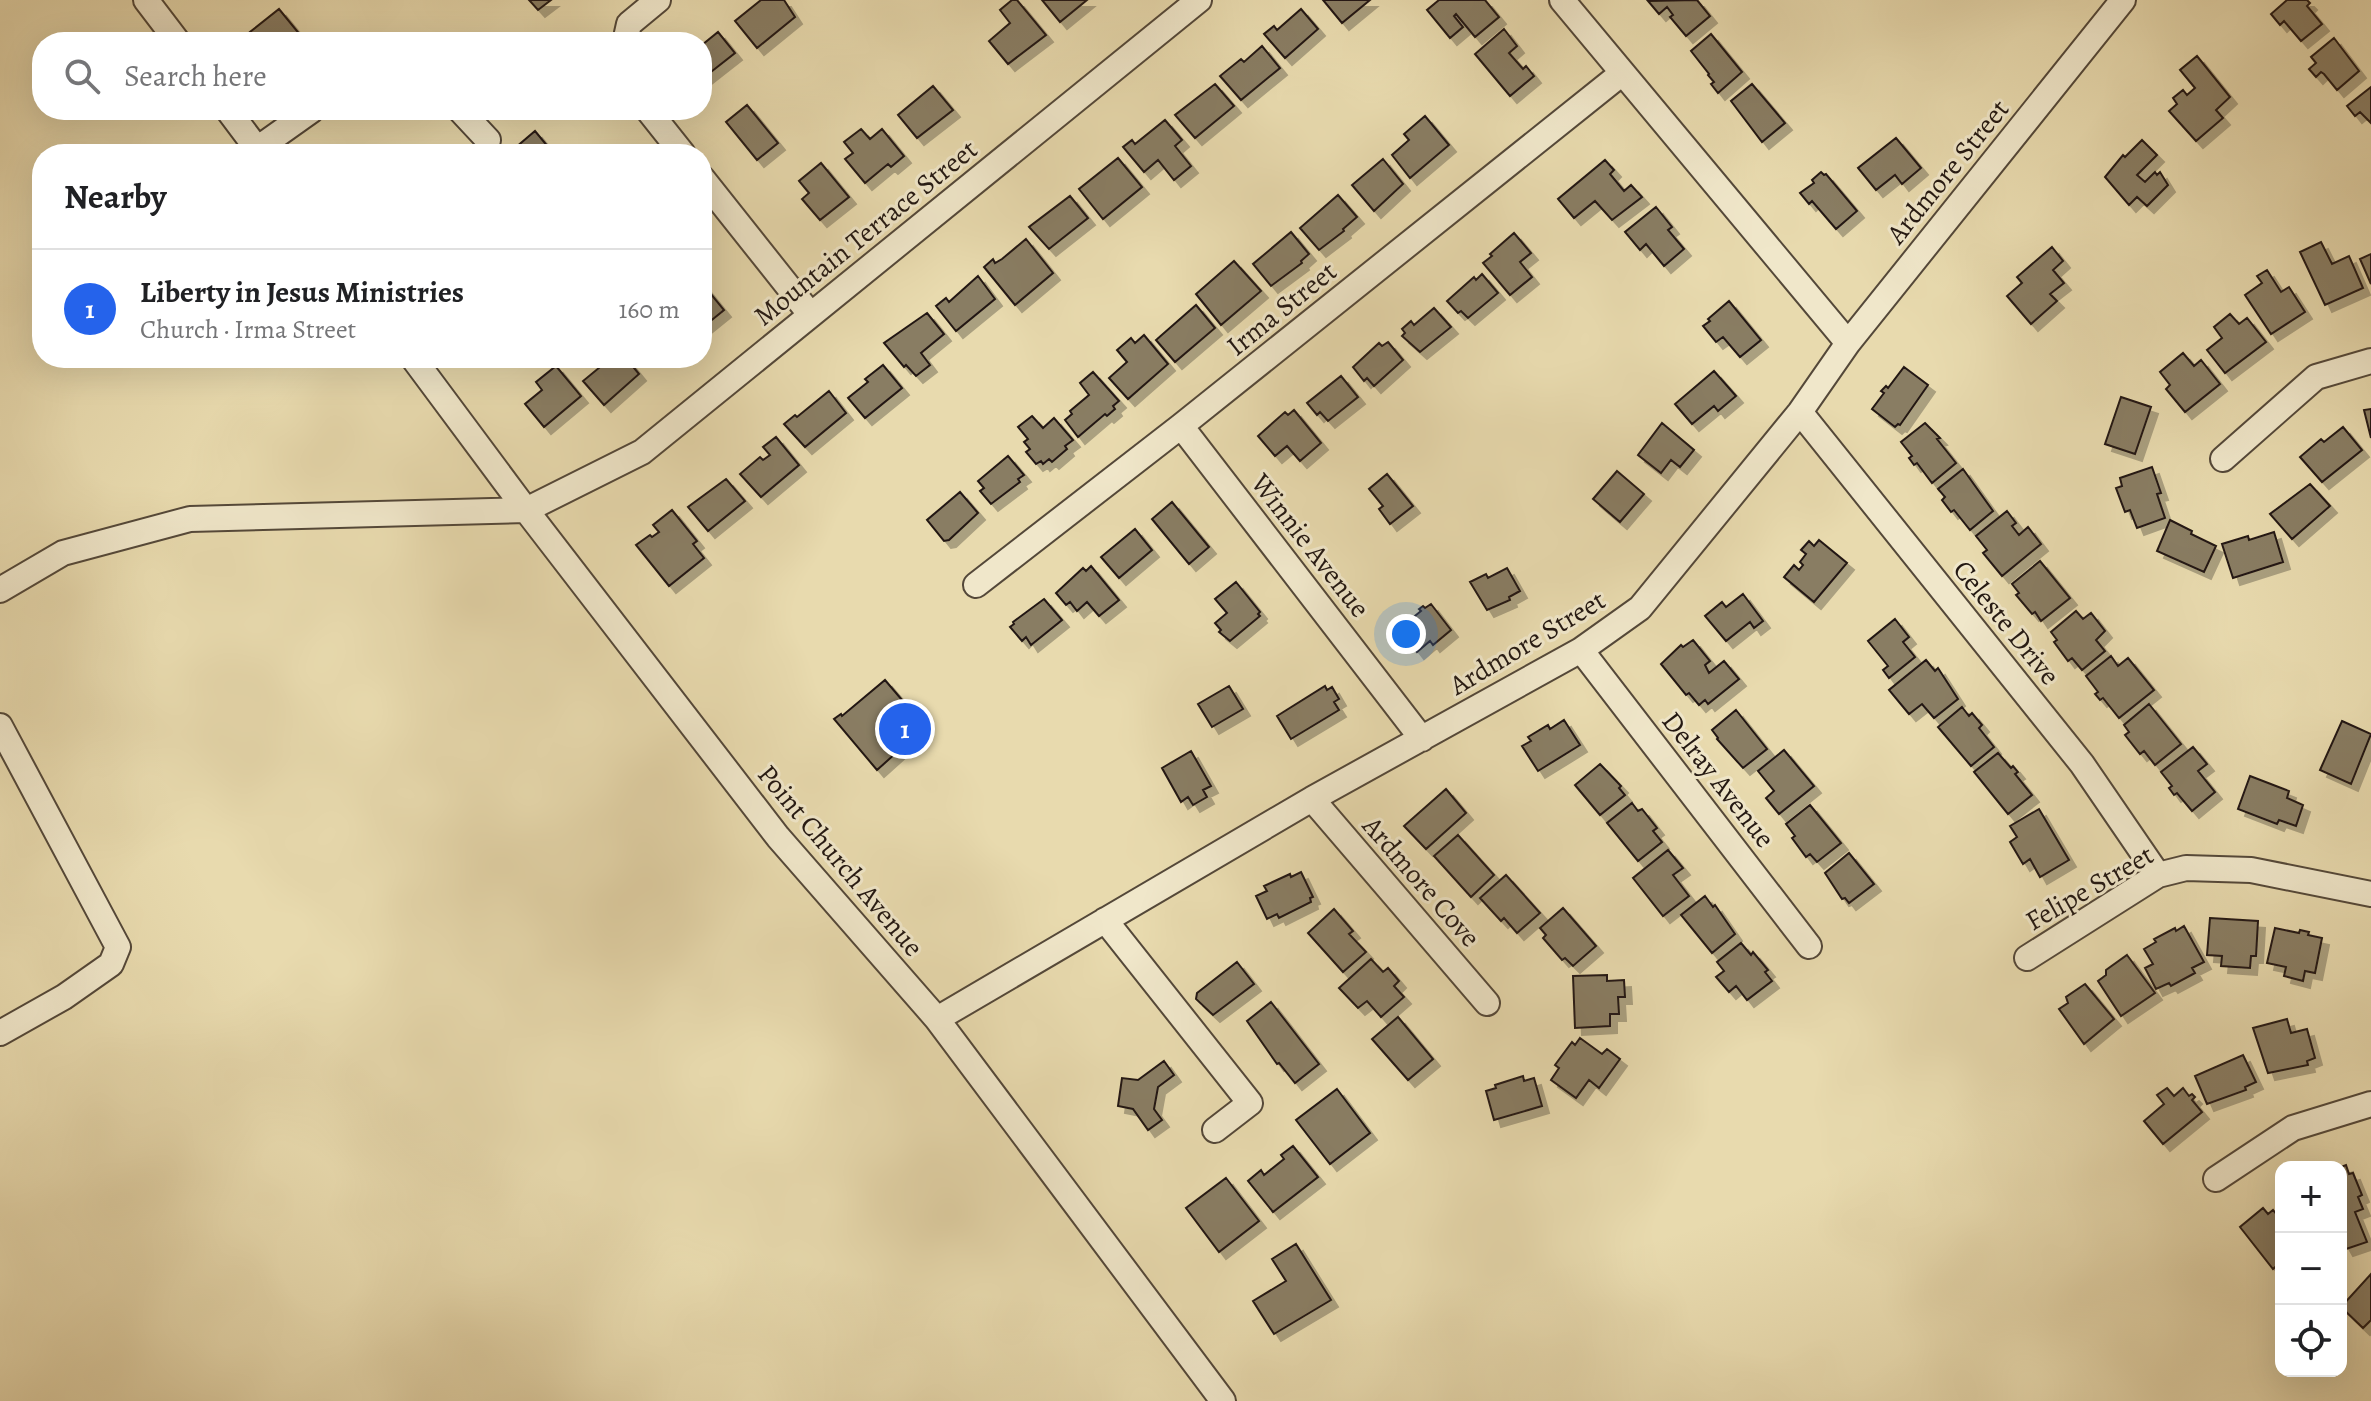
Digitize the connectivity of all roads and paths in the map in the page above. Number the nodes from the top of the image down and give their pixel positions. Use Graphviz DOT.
graph roads {
  1 [pos="146,0"];
  2 [pos="658,0"];
  3 [pos="1199,0"];
  4 [pos="1562,0"];
  5 [pos="2116,3"];
  6 [pos="170,32"];
  7 [pos="627,32"];
  8 [pos="1621,74"];
  9 [pos="235,120"];
  10 [pos="299,120"];
  11 [pos="469,120"];
  12 [pos="656,120"];
  13 [pos="488,140"];
  14 [pos="253,144"];
  15 [pos="269,144"];
  16 [pos="675,144"];
  17 [pos="712,191"];
  18 [pos="810,314"];
  19 [pos="1848,343"];
  20 [pos="2371,361"];
  21 [pos="420,368"];
  22 [pos="1800,412"];
  23 [pos="1181,426"];
  24 [pos="2223,459"];
  25 [pos="526,510"];
  26 [pos="976,585"];
  27 [pos="0,590"];
  28 [pos="1581,650"];
  29 [pos="0,726"];
  30 [pos="1422,739"];
  31 [pos="1312,799"];
  32 [pos="2158,875"];
  33 [pos="2371,894"];
  34 [pos="1105,920"];
  35 [pos="1809,946"];
  36 [pos="2027,958"];
  37 [pos="1487,1003"];
  38 [pos="937,1019"];
  39 [pos="0,1033"];
  40 [pos="2371,1104"];
  41 [pos="1215,1130"];
  42 [pos="2216,1179"];
  43 [pos="1223,1401"];
  1 -- 6 [label="street"];
  2 -- 7 [label="street"];
  3 -- 18 [label="street, Mountain Terrace Street"];
  4 -- 8 [label="street"];
  5 -- 19 [label="street, Ardmore Street"];
  8 -- 19 [label="street"];
  8 -- 23 [label="street, Irma Street"];
  9 -- 14 [label="street"];
  10 -- 15 [label="street"];
  11 -- 13 [label="street"];
  12 -- 16 [label="street"];
  17 -- 18 [label="street"];
  18 -- 25 [label="street, Mountain Terrace Street"];
  19 -- 22 [label="street, Ardmore Street"];
  20 -- 24 [label="street"];
  21 -- 25 [label="street, Point Church Avenue"];
  22 -- 28 [label="street, Ardmore Street"];
  22 -- 32 [label="street, Celeste Drive"];
  23 -- 26 [label="street, Irma Street"];
  23 -- 30 [label="street, Winnie Avenue"];
  25 -- 27 [label="street, Mountain Terrace Street"];
  25 -- 38 [label="street, Point Church Avenue"];
  28 -- 30 [label="street, Ardmore Street"];
  28 -- 35 [label="street, Delray Avenue"];
  29 -- 39 [label="street"];
  30 -- 31 [label="street, Ardmore Street"];
  31 -- 34 [label="street, Ardmore Street"];
  31 -- 37 [label="street, Ardmore Cove"];
  32 -- 33 [label="street, Felipe Street"];
  32 -- 36 [label="street, Felipe Street"];
  34 -- 38 [label="street, Ardmore Street"];
  34 -- 41 [label="street"];
  38 -- 43 [label="street, Point Church Avenue"];
  40 -- 42 [label="street"];
}
